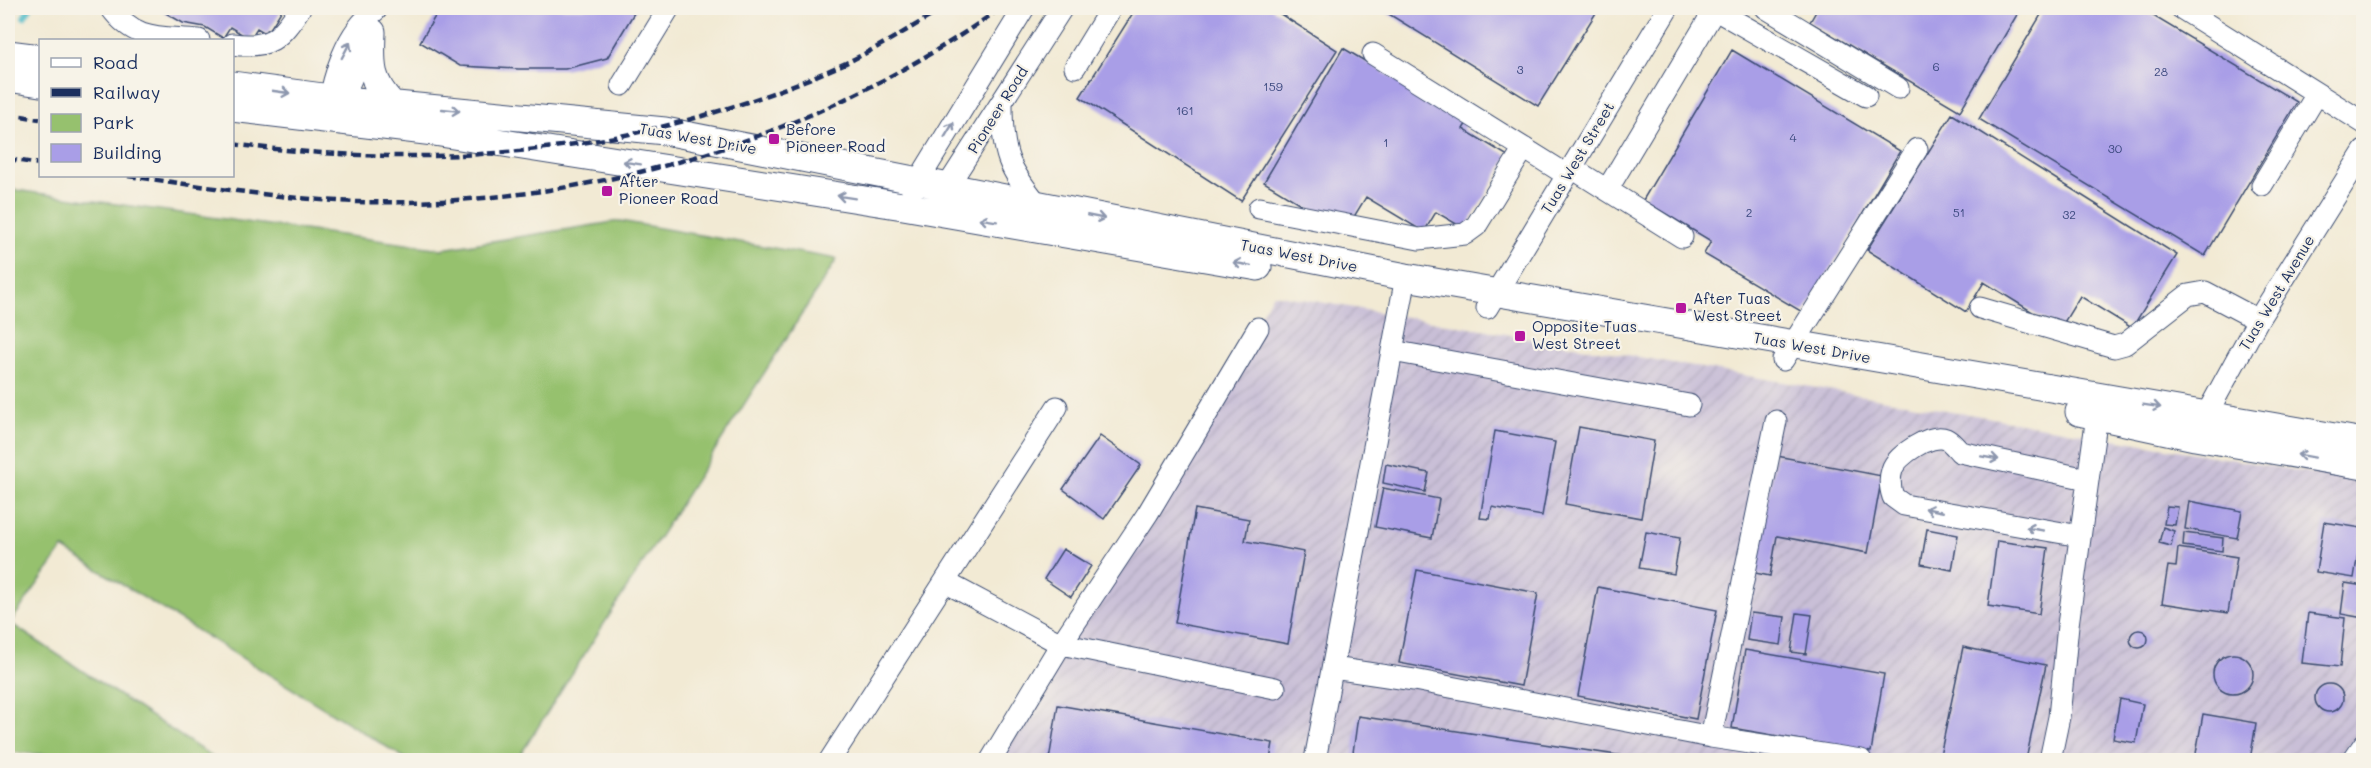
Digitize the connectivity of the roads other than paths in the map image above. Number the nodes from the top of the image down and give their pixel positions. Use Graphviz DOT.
graph roads {
  1 [pos="111,8"];
  2 [pos="300,8"];
  3 [pos="669,8"];
  4 [pos="1024,8"];
  5 [pos="1062,8"];
  6 [pos="1111,8"];
  7 [pos="1668,8"];
  8 [pos="1713,8"];
  9 [pos="1766,8"];
  10 [pos="2181,8"];
  11 [pos="375,17"];
  12 [pos="190,39"];
  13 [pos="234,45"];
  14 [pos="8,54"];
  15 [pos="1373,54"];
  16 [pos="39,58"];
  17 [pos="1075,66"];
  18 [pos="8,78"];
  19 [pos="39,83"];
  20 [pos="234,85"];
  21 [pos="622,85"];
  22 [pos="1898,88"];
  23 [pos="2317,93"];
  24 [pos="1866,96"];
  25 [pos="392,104"];
  26 [pos="1002,105"];
  27 [pos="234,108"];
  28 [pos="336,110"];
  29 [pos="2364,123"];
  30 [pos="1524,148"];
  31 [pos="1917,149"];
  32 [pos="2364,152"];
  33 [pos="1570,172"];
  34 [pos="918,180"];
  35 [pos="2262,185"];
  36 [pos="949,187"];
  37 [pos="1607,190"];
  38 [pos="1039,206"];
  39 [pos="916,208"];
  40 [pos="1259,208"];
  41 [pos="1682,237"];
  42 [pos="1404,285"];
  43 [pos="1492,301"];
  44 [pos="1980,308"];
  45 [pos="2258,320"];
  46 [pos="1258,328"];
  47 [pos="1392,351"];
  48 [pos="1788,352"];
  49 [pos="1689,405"];
  50 [pos="2098,406"];
  51 [pos="1058,407"];
  52 [pos="1776,421"];
  53 [pos="2200,426"];
  54 [pos="2364,442"];
  55 [pos="2364,466"];
  56 [pos="2087,479"];
  57 [pos="2080,536"];
  58 [pos="945,582"];
  59 [pos="1061,644"];
  60 [pos="1334,668"];
  61 [pos="1275,688"];
  62 [pos="1711,737"];
  63 [pos="2364,744"];
  64 [pos="830,760"];
  65 [pos="991,760"];
  66 [pos="1315,760"];
  67 [pos="1855,760"];
  68 [pos="2050,760"];
  69 [pos="2353,760"];
  1 -- 12 [label="street"];
  2 -- 13 [label="street"];
  3 -- 21 [label="street"];
  34 -- 4 [label="street, Pioneer Road, one-way"];
  5 -- 26 [label="street, Pioneer Road"];
  6 -- 17 [label="street"];
  7 -- 33 [label="street, Tuas West Street"];
  8 -- 24 [label="street"];
  8 -- 37 [label="street"];
  9 -- 22 [label="street"];
  10 -- 23 [label="street"];
  11 -- 25 [label="main road"];
  11 -- 28 [label="street"];
  14 -- 16 [label="main road"];
  15 -- 30 [label="street"];
  18 -- 19 [label="main road"];
  20 -- 28 [label="main road, Tuas West Drive, one-way"];
  23 -- 29 [label="street"];
  23 -- 35 [label="street"];
  25 -- 28 [label="main road, Tuas West Drive"];
  25 -- 34 [label="main road, Tuas West Drive, one-way"];
  26 -- 36 [label="street, Pioneer Road"];
  26 -- 38 [label="street"];
  27 -- 28 [label="main road, Tuas West Drive"];
  39 -- 28 [label="main road, Tuas West Drive, one-way"];
  30 -- 33 [label="street"];
  30 -- 40 [label="street"];
  31 -- 48 [label="street"];
  32 -- 45 [label="street, Tuas West Avenue"];
  33 -- 37 [label="street"];
  33 -- 43 [label="street, Tuas West Street"];
  34 -- 36 [label="main road, Tuas West Drive"];
  34 -- 39 [label="street, Pioneer Road"];
  36 -- 38 [label="main road, Tuas West Drive"];
  36 -- 39 [label="street, Pioneer Road"];
  37 -- 41 [label="street"];
  38 -- 42 [label="main road, Tuas West Drive, one-way"];
  42 -- 39 [label="main road, Tuas West Drive, one-way"];
  42 -- 43 [label="main road, Tuas West Drive"];
  42 -- 47 [label="street"];
  43 -- 48 [label="main road, Tuas West Drive"];
  44 -- 45 [label="street"];
  45 -- 53 [label="street, Tuas West Avenue"];
  46 -- 59 [label="street"];
  47 -- 49 [label="street"];
  47 -- 60 [label="street"];
  48 -- 50 [label="main road, Tuas West Drive"];
  50 -- 53 [label="main road, Tuas West Drive"];
  50 -- 56 [label="street"];
  51 -- 58 [label="street"];
  52 -- 62 [label="street"];
  53 -- 54 [label="main road, Tuas West Drive"];
  55 -- 53 [label="main road, Tuas West Drive, one-way"];
  56 -- 57 [label="street"];
  57 -- 56 [label="street, one-way"];
  57 -- 68 [label="street"];
  58 -- 59 [label="street"];
  58 -- 64 [label="street"];
  59 -- 61 [label="street"];
  59 -- 65 [label="street"];
  60 -- 62 [label="street"];
  60 -- 66 [label="street"];
  62 -- 67 [label="street"];
  63 -- 69 [label="street"];
}
